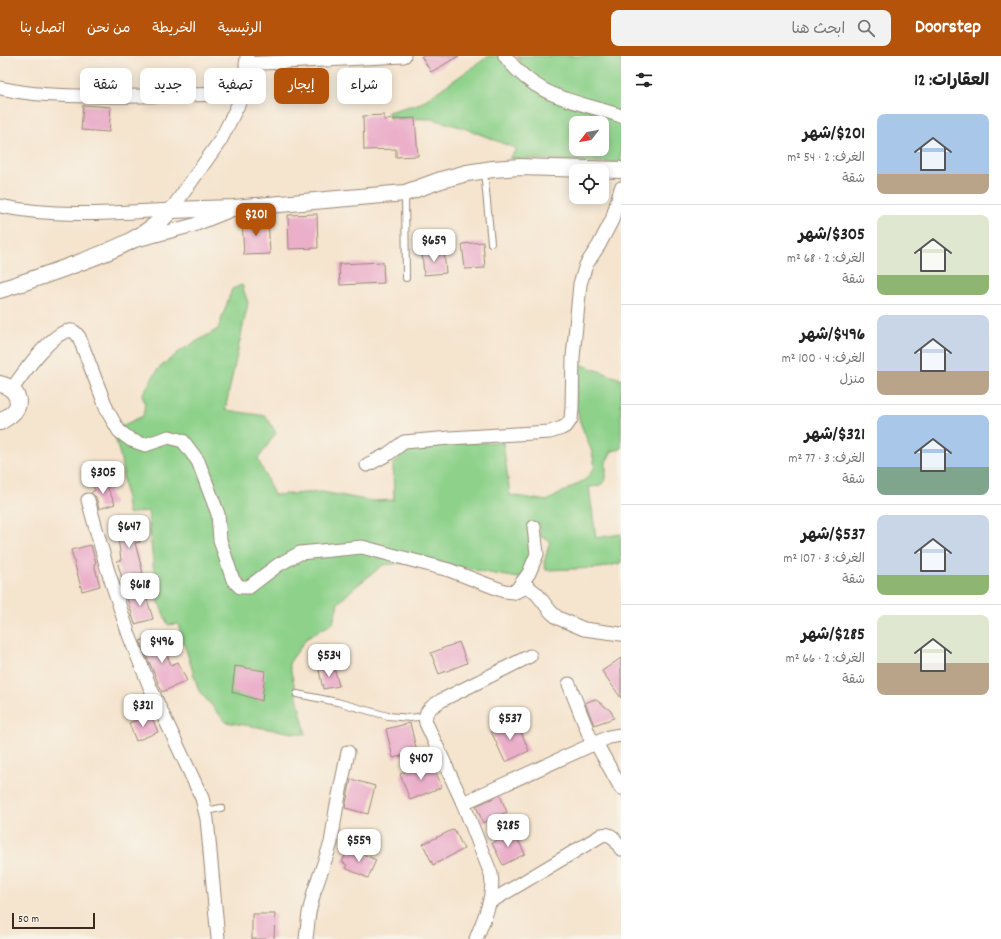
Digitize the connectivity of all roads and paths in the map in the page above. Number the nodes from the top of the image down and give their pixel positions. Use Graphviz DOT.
graph roads {
  1 [pos="404,56"];
  2 [pos="505,56"];
  3 [pos="246,60"];
  4 [pos="0,88"];
  5 [pos="204,94"];
  6 [pos="238,104"];
  7 [pos="621,116"];
  8 [pos="484,170"];
  9 [pos="621,170"];
  10 [pos="621,188"];
  11 [pos="405,193"];
  12 [pos="0,206"];
  13 [pos="234,208"];
  14 [pos="171,210"];
  15 [pos="126,243"];
  16 [pos="491,244"];
  17 [pos="406,278"];
  18 [pos="0,290"];
  19 [pos="6,386"];
  20 [pos="0,422"];
  21 [pos="367,465"];
  22 [pos="88,500"];
  23 [pos="534,527"];
  24 [pos="515,592"];
  25 [pos="621,634"];
  26 [pos="530,656"];
  27 [pos="569,684"];
  28 [pos="297,694"];
  29 [pos="425,716"];
  30 [pos="621,735"];
  31 [pos="595,744"];
  32 [pos="348,752"];
  33 [pos="621,788"];
  34 [pos="463,803"];
  35 [pos="221,808"];
  36 [pos="206,811"];
  37 [pos="621,849"];
  38 [pos="490,902"];
  39 [pos="218,939"];
  40 [pos="306,939"];
  41 [pos="476,939"];
  1 -- 3 [label="street"];
  2 -- 7 [label="street"];
  4 -- 5 [label="street"];
  6 -- 14 [label="street"];
  8 -- 9 [label="street"];
  8 -- 11 [label="street"];
  8 -- 16 [label="lane"];
  10 -- 21 [label="street"];
  11 -- 13 [label="street"];
  11 -- 17 [label="lane"];
  12 -- 14 [label="street"];
  13 -- 14 [label="street"];
  13 -- 15 [label="street"];
  14 -- 15 [label="street"];
  15 -- 18 [label="street"];
  19 -- 20 [label="street"];
  19 -- 24 [label="street"];
  22 -- 36 [label="street"];
  23 -- 24 [label="street"];
  24 -- 25 [label="street"];
  26 -- 29 [label="street"];
  27 -- 31 [label="street"];
  28 -- 29 [label="lane"];
  29 -- 34 [label="street"];
  30 -- 31 [label="street"];
  31 -- 33 [label="street"];
  31 -- 34 [label="street"];
  32 -- 40 [label="street"];
  34 -- 38 [label="street"];
  35 -- 36 [label="lane"];
  36 -- 39 [label="street"];
  37 -- 38 [label="street"];
  38 -- 41 [label="street"];
}
